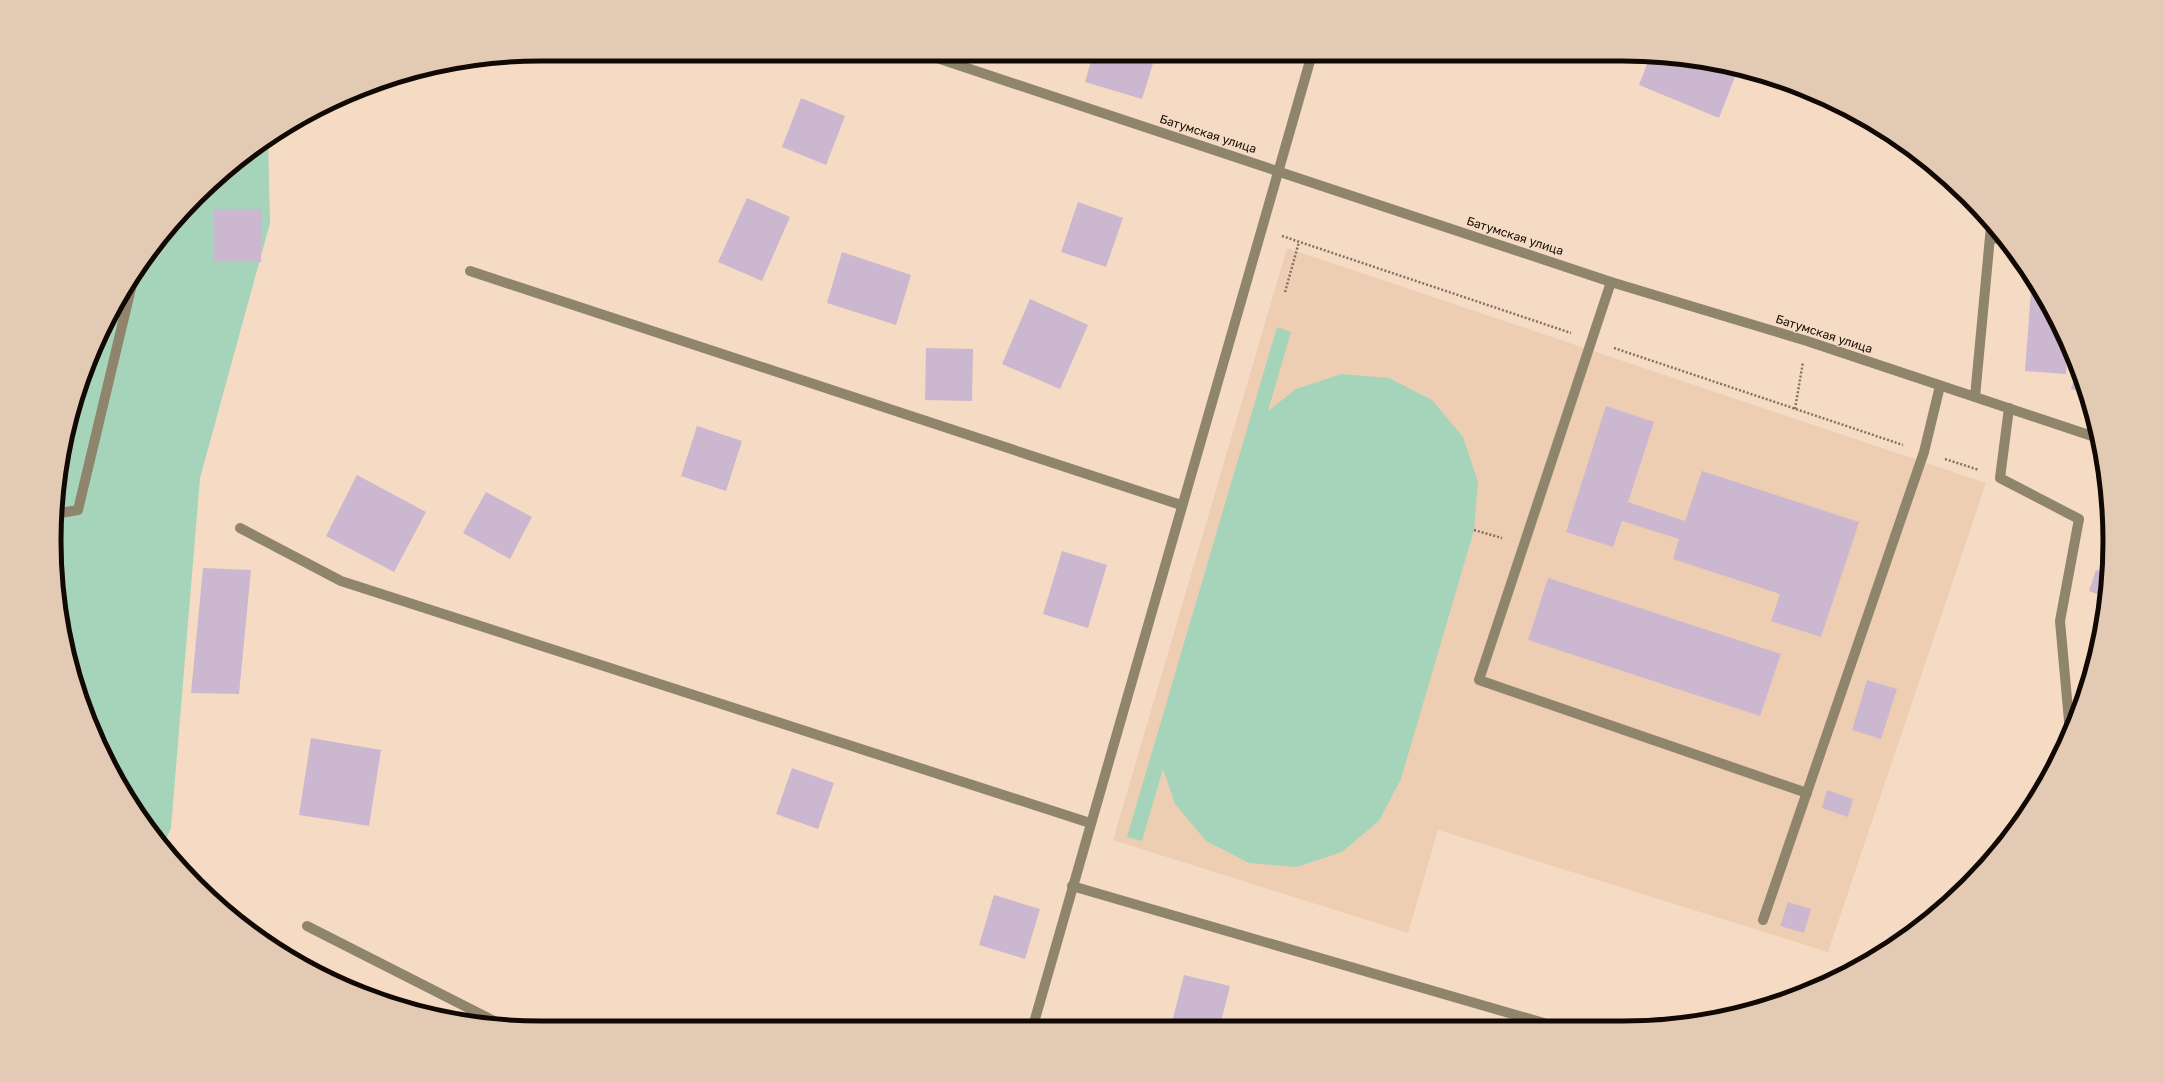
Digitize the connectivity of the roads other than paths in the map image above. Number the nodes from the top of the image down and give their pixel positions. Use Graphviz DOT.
graph roads {
  1 [pos="946,61"];
  2 [pos="1310,61"];
  3 [pos="1277,171"];
  4 [pos="1991,233"];
  5 [pos="1991,238"];
  6 [pos="1995,238"];
  7 [pos="470,271"];
  8 [pos="1611,282"];
  9 [pos="127,298"];
  10 [pos="1940,386"];
  11 [pos="1975,397"];
  12 [pos="2008,408"];
  13 [pos="2091,436"];
  14 [pos="1181,505"];
  15 [pos="62,513"];
  16 [pos="240,528"];
  17 [pos="2069,718"];
  18 [pos="1807,793"];
  19 [pos="1090,823"];
  20 [pos="1072,886"];
  21 [pos="1763,920"];
  22 [pos="308,926"];
  23 [pos="488,1018"];
  24 [pos="1034,1021"];
  25 [pos="1537,1021"];
  1 -- 3 [label="street, Батумская улица"];
  2 -- 3 [label="street"];
  3 -- 8 [label="street, Батумская улица"];
  3 -- 14 [label="street"];
  4 -- 5 [label="street"];
  5 -- 6 [label="street"];
  5 -- 11 [label="street"];
  7 -- 14 [label="street"];
  8 -- 10 [label="street, Батумская улица"];
  8 -- 18 [label="street"];
  9 -- 15 [label="street"];
  10 -- 11 [label="street, Батумская улица"];
  10 -- 18 [label="street"];
  11 -- 12 [label="street, Батумская улица"];
  12 -- 13 [label="street, Батумская улица"];
  12 -- 17 [label="street"];
  14 -- 19 [label="street"];
  16 -- 19 [label="street"];
  18 -- 21 [label="street"];
  19 -- 20 [label="street"];
  20 -- 24 [label="street"];
  20 -- 25 [label="street"];
  22 -- 23 [label="street"];
}
